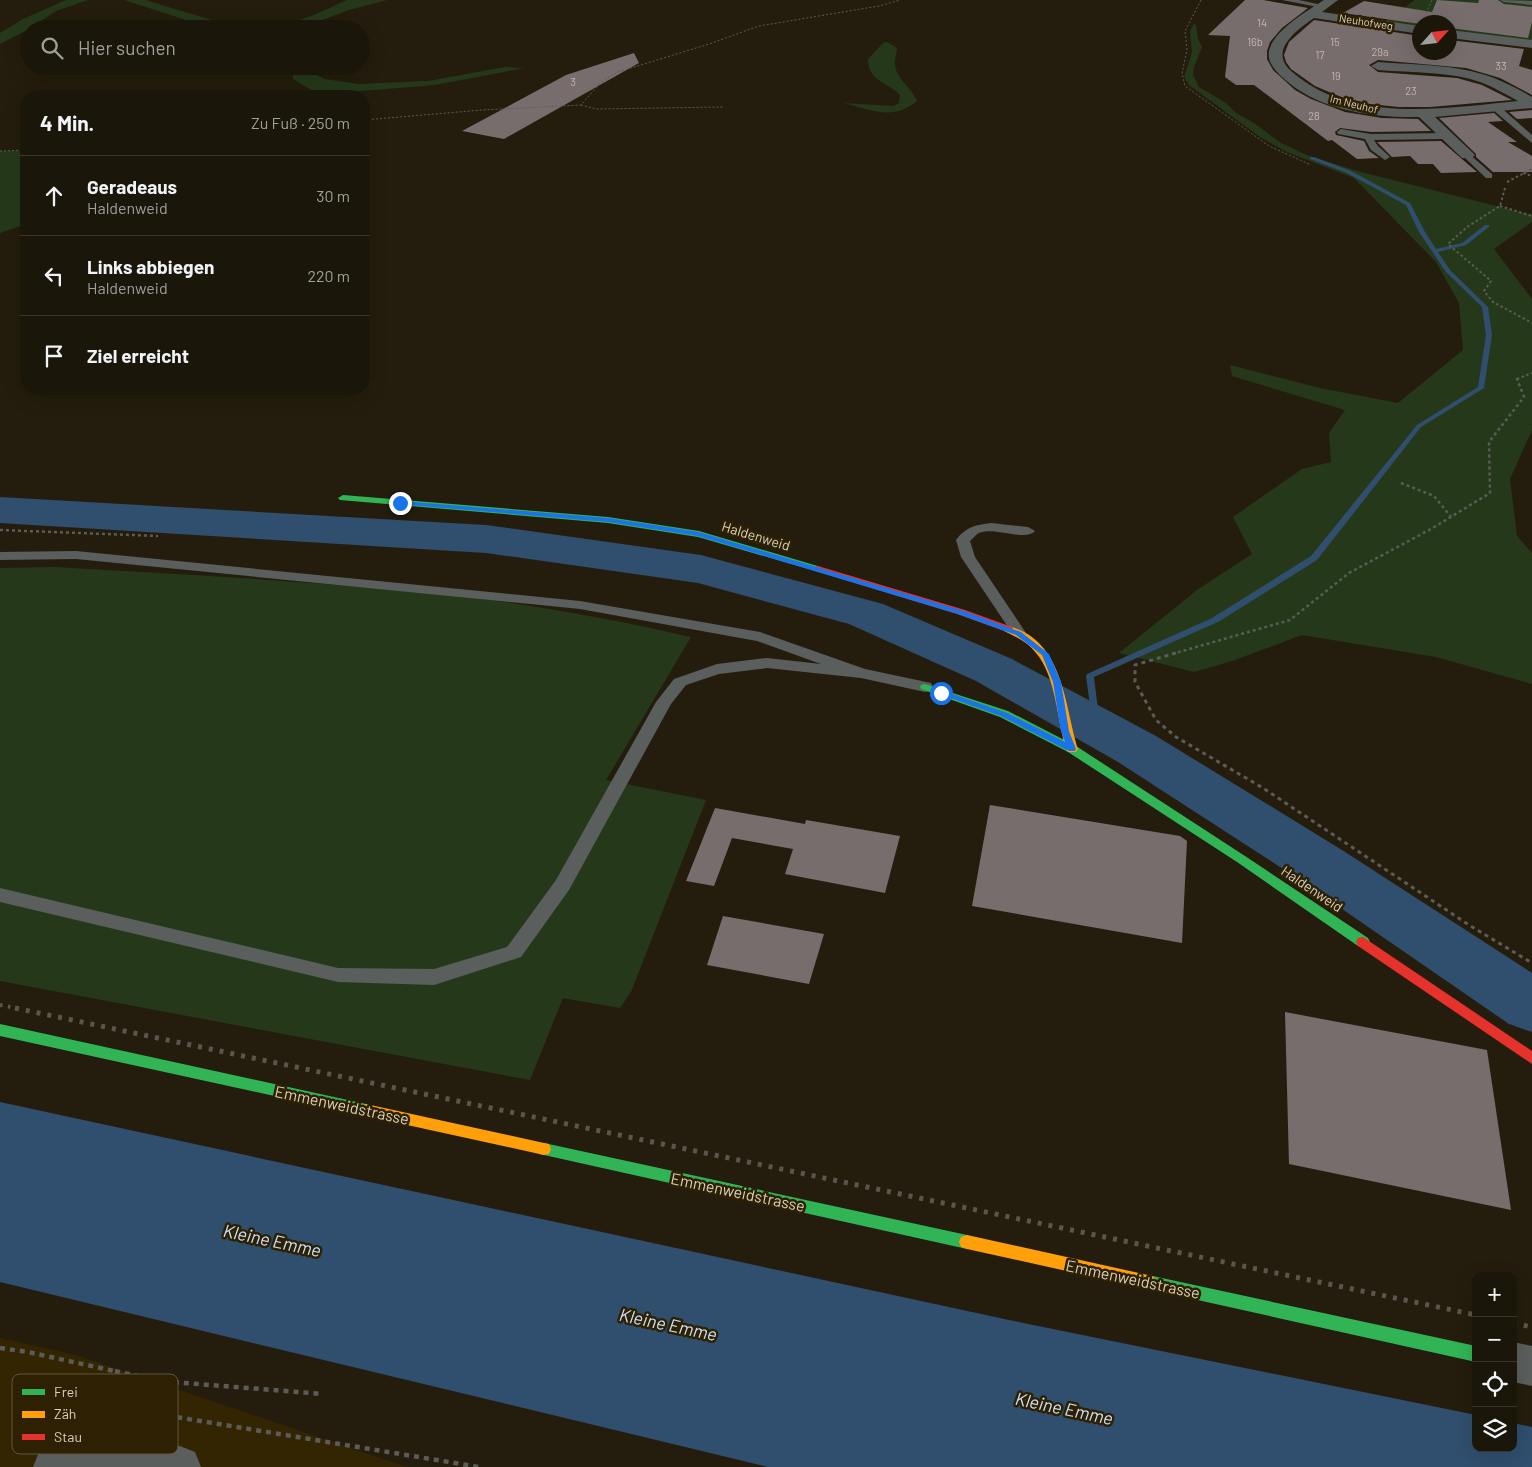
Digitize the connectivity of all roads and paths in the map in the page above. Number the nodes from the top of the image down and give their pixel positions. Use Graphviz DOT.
graph roads {
  1 [pos="900,0"];
  2 [pos="1201,0"];
  3 [pos="1286,0"];
  4 [pos="1504,0"];
  5 [pos="1532,3"];
  6 [pos="1322,7"];
  7 [pos="1412,28"];
  8 [pos="1457,35"];
  9 [pos="1532,44"];
  10 [pos="1378,66"];
  11 [pos="1532,104"];
  12 [pos="580,105"];
  13 [pos="723,107"];
  14 [pos="1495,107"];
  15 [pos="1423,113"];
  16 [pos="370,119"];
  17 [pos="1341,132"];
  18 [pos="1447,136"];
  19 [pos="1370,137"];
  20 [pos="1532,140"];
  21 [pos="20,150"];
  22 [pos="0,151"];
  23 [pos="1467,155"];
  24 [pos="1386,158"];
  25 [pos="1311,165"];
  26 [pos="1532,169"];
  27 [pos="1522,173"];
  28 [pos="1489,176"];
  29 [pos="1532,176"];
  30 [pos="1507,182"];
  31 [pos="1532,216"];
  32 [pos="1532,323"];
  33 [pos="1532,373"];
  34 [pos="1401,483"];
  35 [pos="343,498"];
  36 [pos="1451,517"];
  37 [pos="0,530"];
  38 [pos="1028,531"];
  39 [pos="158,536"];
  40 [pos="0,556"];
  41 [pos="1019,633"];
  42 [pos="861,673"];
  43 [pos="925,687"];
  44 [pos="1072,749"];
  45 [pos="0,894"];
  46 [pos="1532,963"];
  47 [pos="0,1030"];
  48 [pos="1532,1058"];
  49 [pos="0,1348"];
  50 [pos="1472,1353"];
  51 [pos="1517,1363"];
  52 [pos="1532,1366"];
  53 [pos="114,1371"];
  54 [pos="116,1374"];
  55 [pos="128,1374"];
  56 [pos="178,1382"];
  57 [pos="323,1394"];
  58 [pos="178,1417"];
  59 [pos="101,1454"];
  60 [pos="131,1454"];
  61 [pos="54,1467"];
  62 [pos="180,1467"];
  63 [pos="478,1467"];
  1 -- 12 [label="path"];
  2 -- 25 [label="path"];
  3 -- 6 [label="lane"];
  4 -- 5 [label="lane"];
  6 -- 7 [label="street, Neuhofweg"];
  6 -- 15 [label="street, Im Neuhof"];
  8 -- 9 [label="street"];
  10 -- 11 [label="street, Im Neuhof"];
  11 -- 14 [label="street, Im Neuhof"];
  12 -- 13 [label="path"];
  12 -- 16 [label="path"];
  14 -- 15 [label="street, Im Neuhof"];
  14 -- 20 [label="lane"];
  15 -- 18 [label="street"];
  17 -- 19 [label="lane"];
  18 -- 19 [label="lane"];
  18 -- 23 [label="street"];
  19 -- 24 [label="lane"];
  21 -- 22 [label="path"];
  23 -- 28 [label="lane"];
  26 -- 27 [label="path"];
  27 -- 29 [label="path"];
  27 -- 30 [label="path"];
  31 -- 32 [label="path"];
  33 -- 36 [label="path"];
  34 -- 36 [label="path"];
  35 -- 41 [label="street, Haldenweid"];
  36 -- 46 [label="path"];
  37 -- 39 [label="path"];
  38 -- 41 [label="lane"];
  40 -- 42 [label="lane"];
  41 -- 44 [label="street, Haldenweid"];
  42 -- 43 [label="lane"];
  42 -- 45 [label="lane"];
  43 -- 44 [label="street, Haldenweid"];
  44 -- 48 [label="street, Haldenweid"];
  47 -- 50 [label="street, Emmenweidstrasse"];
  49 -- 53 [label="path"];
  51 -- 52 [label="street"];
  53 -- 54 [label="path"];
  53 -- 55 [label="path"];
  56 -- 57 [label="path"];
  58 -- 63 [label="path"];
  59 -- 61 [label="street"];
  60 -- 62 [label="street"];
}
